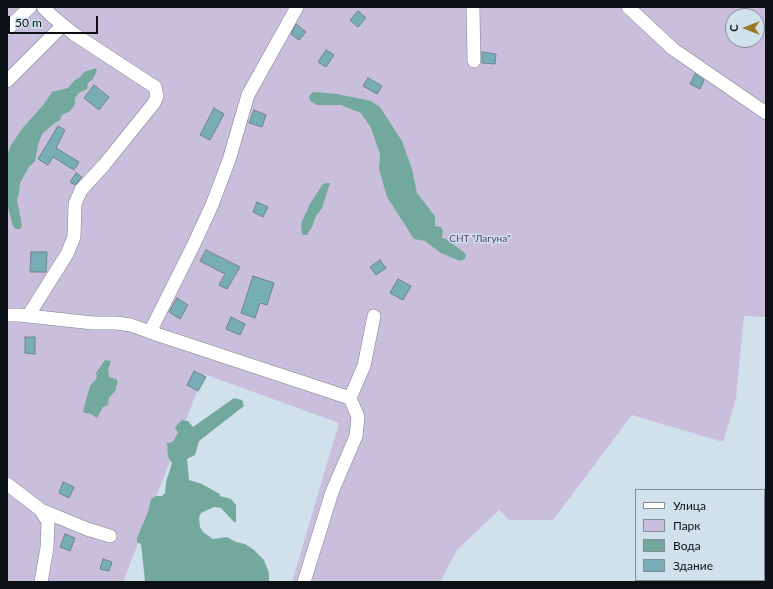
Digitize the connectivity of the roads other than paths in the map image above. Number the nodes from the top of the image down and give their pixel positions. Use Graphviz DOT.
graph roads {
  1 [pos="30,7"];
  2 [pos="43,7"];
  3 [pos="297,7"];
  4 [pos="472,7"];
  5 [pos="628,7"];
  6 [pos="63,25"];
  7 [pos="7,29"];
  8 [pos="474,61"];
  9 [pos="7,81"];
  10 [pos="766,113"];
  11 [pos="7,315"];
  12 [pos="28,316"];
  13 [pos="374,316"];
  14 [pos="150,332"];
  15 [pos="350,398"];
  16 [pos="7,484"];
  17 [pos="41,510"];
  18 [pos="110,536"];
  19 [pos="40,582"];
  20 [pos="304,582"];
  1 -- 7 [label="lane"];
  2 -- 6 [label="lane"];
  3 -- 14 [label="lane"];
  4 -- 8 [label="lane"];
  5 -- 10 [label="lane"];
  6 -- 9 [label="lane"];
  6 -- 12 [label="lane"];
  11 -- 12 [label="lane"];
  12 -- 14 [label="lane"];
  13 -- 15 [label="lane"];
  14 -- 15 [label="lane"];
  15 -- 20 [label="lane"];
  16 -- 17 [label="lane"];
  17 -- 18 [label="lane"];
  17 -- 19 [label="lane"];
}
